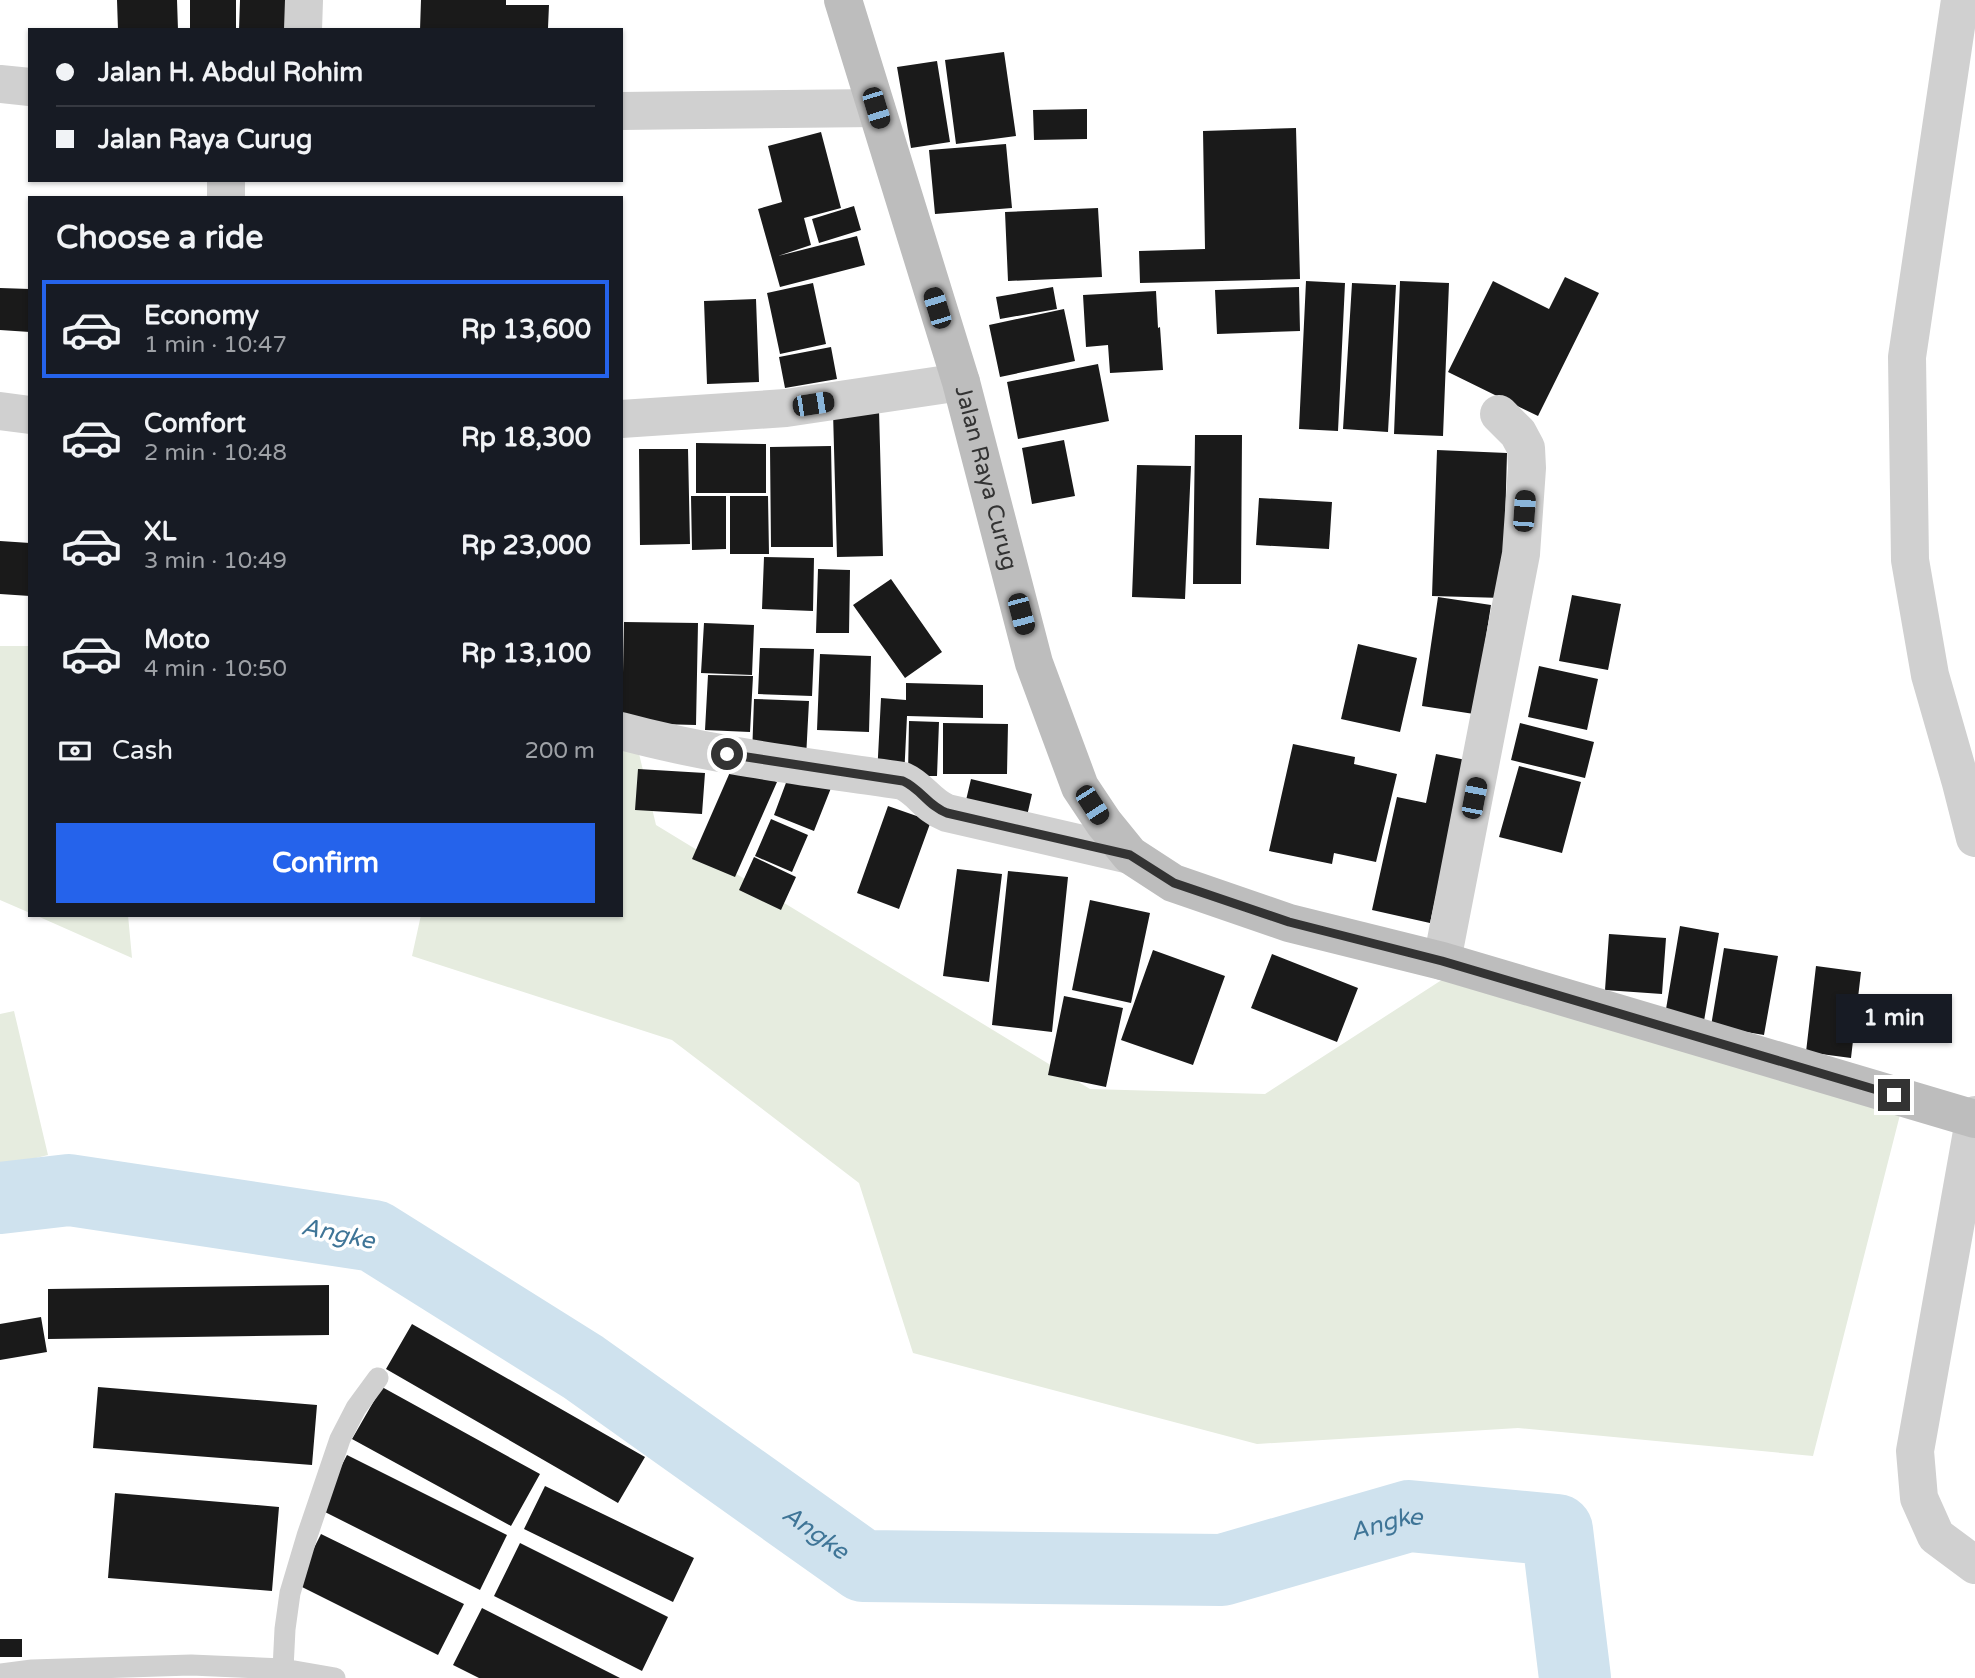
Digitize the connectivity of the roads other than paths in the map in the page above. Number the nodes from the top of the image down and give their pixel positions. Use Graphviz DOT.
graph roads {
  1 [pos="304,0"];
  2 [pos="843,0"];
  3 [pos="1960,0"];
  4 [pos="303,28"];
  5 [pos="0,84"];
  6 [pos="28,87"];
  7 [pos="876,108"];
  8 [pos="623,111"];
  9 [pos="961,383"];
  10 [pos="0,411"];
  11 [pos="1499,414"];
  12 [pos="28,415"];
  13 [pos="623,419"];
  14 [pos="623,732"];
  15 [pos="1975,838"];
  16 [pos="1130,855"];
  17 [pos="1442,961"];
  18 [pos="1975,1118"];
  19 [pos="378,1378"];
  20 [pos="1975,1565"];
  21 [pos="283,1669"];
  22 [pos="0,1674"];
  23 [pos="335,1678"];
  1 -- 4 [label="street"];
  2 -- 7 [label="main road, Jalan Raya Curug"];
  3 -- 15 [label="street"];
  5 -- 6 [label="street"];
  7 -- 8 [label="street"];
  7 -- 9 [label="main road, Jalan Raya Curug"];
  9 -- 13 [label="street"];
  9 -- 16 [label="main road, Jalan Raya Curug"];
  10 -- 12 [label="street"];
  11 -- 17 [label="street"];
  14 -- 16 [label="street"];
  16 -- 17 [label="main road, Jalan Raya Curug"];
  17 -- 18 [label="main road, Jalan Raya Curug"];
  18 -- 20 [label="street"];
  19 -- 21 [label="lane"];
  21 -- 22 [label="lane"];
  21 -- 23 [label="lane"];
}
